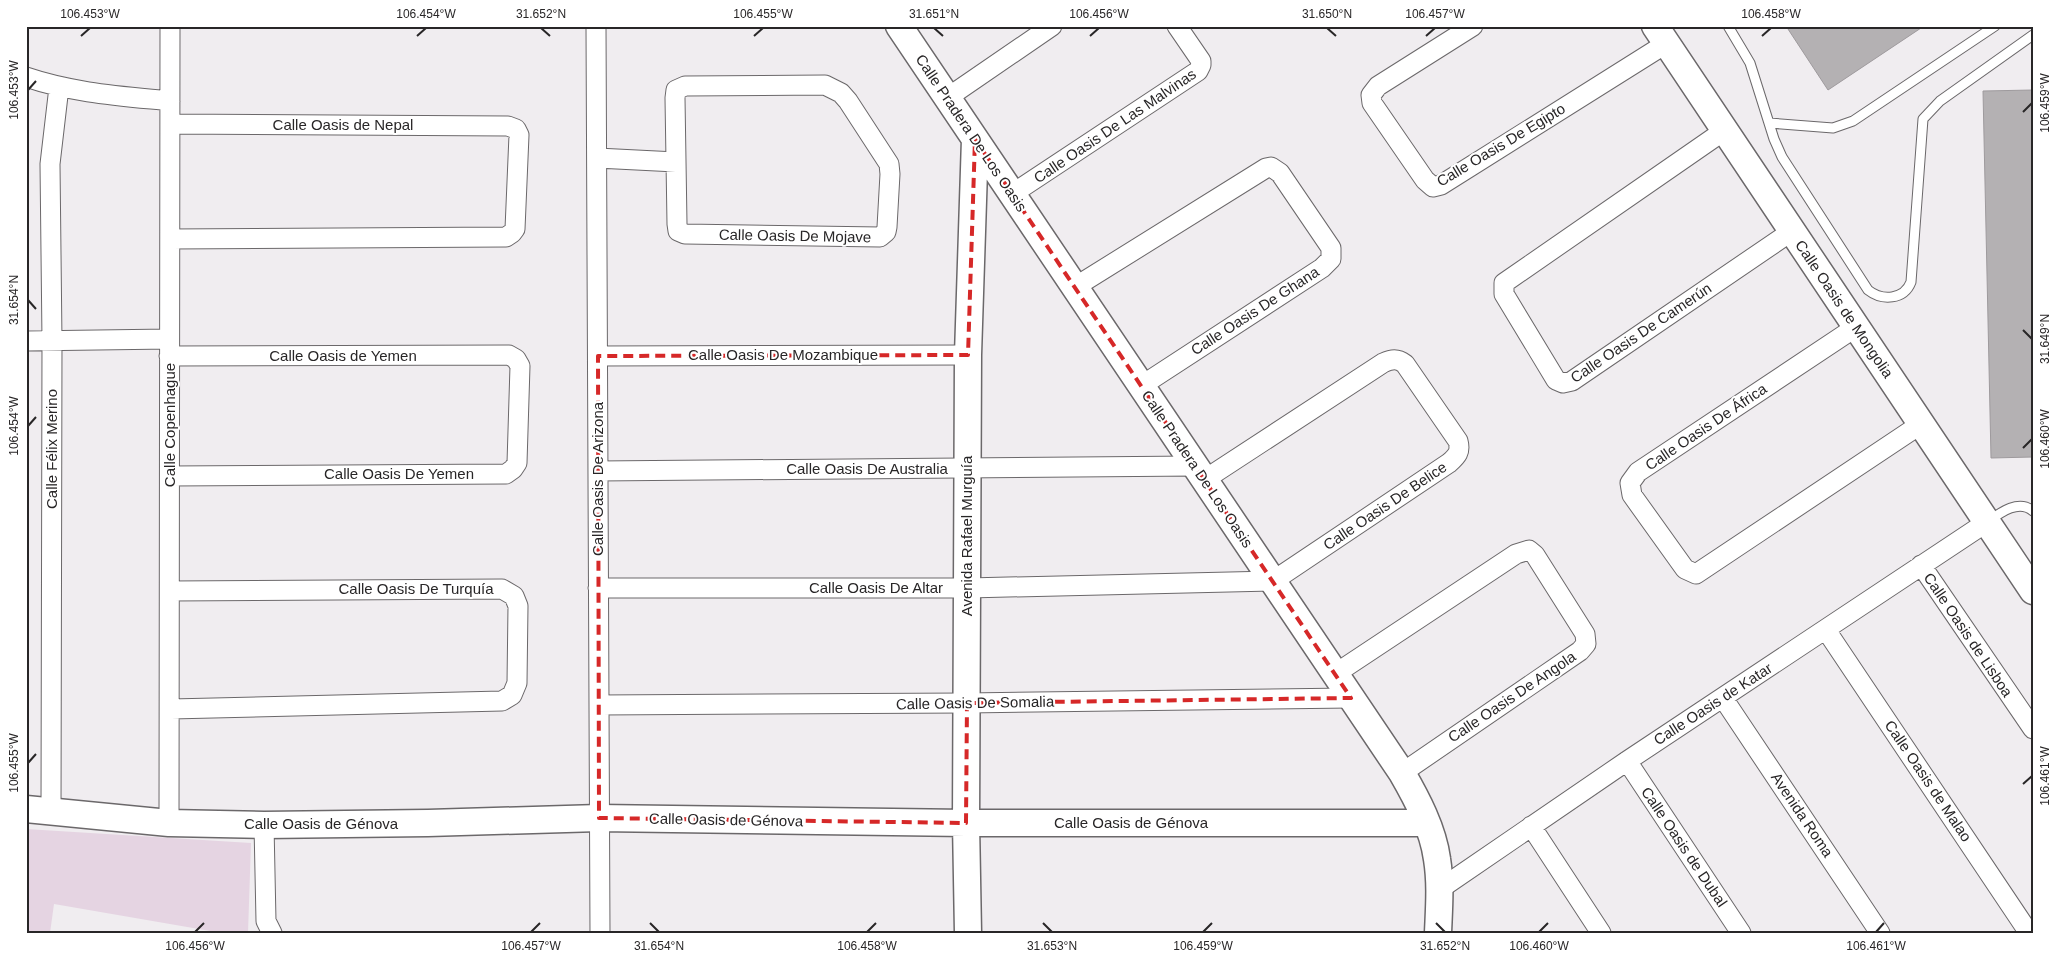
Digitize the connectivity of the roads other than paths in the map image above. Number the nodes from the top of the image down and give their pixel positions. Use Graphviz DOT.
graph roads {
  1 [pos="170,26"];
  2 [pos="596,26"];
  3 [pos="899,26"];
  4 [pos="1052,26"];
  5 [pos="1177,26"];
  6 [pos="1472,26"];
  7 [pos="1728,26"];
  8 [pos="1995,26"];
  9 [pos="1661,35"];
  10 [pos="2033,35"];
  11 [pos="26,77"];
  12 [pos="59,87"];
  13 [pos="947,98"];
  14 [pos="170,101"];
  15 [pos="1769,123"];
  16 [pos="170,124"];
  17 [pos="1725,130"];
  18 [pos="975,138"];
  19 [pos="596,158"];
  20 [pos="676,162"];
  21 [pos="1012,194"];
  22 [pos="1792,231"];
  23 [pos="170,239"];
  24 [pos="1075,287"];
  25 [pos="1856,327"];
  26 [pos="26,341"];
  27 [pos="52,341"];
  28 [pos="169,347"];
  29 [pos="968,355"];
  30 [pos="598,356"];
  31 [pos="516,358"];
  32 [pos="1141,386"];
  33 [pos="1921,424"];
  34 [pos="967,468"];
  35 [pos="598,471"];
  36 [pos="1200,473"];
  37 [pos="170,476"];
  38 [pos="2033,511"];
  39 [pos="1987,522"];
  40 [pos="1921,565"];
  41 [pos="1273,582"];
  42 [pos="598,588"];
  43 [pos="968,588"];
  44 [pos="170,591"];
  45 [pos="2033,591"];
  46 [pos="1826,630"];
  47 [pos="1335,674"];
  48 [pos="1352,698"];
  49 [pos="1723,698"];
  50 [pos="967,703"];
  51 [pos="599,705"];
  52 [pos="171,710"];
  53 [pos="2033,730"];
  54 [pos="1627,761"];
  55 [pos="1402,773"];
  56 [pos="39,810"];
  57 [pos="599,818"];
  58 [pos="169,823"];
  59 [pos="966,823"];
  60 [pos="1426,823"];
  61 [pos="264,825"];
  62 [pos="1531,826"];
  63 [pos="1440,889"];
  64 [pos="272,933"];
  65 [pos="600,933"];
  66 [pos="968,933"];
  67 [pos="1438,933"];
  68 [pos="1601,933"];
  69 [pos="1741,933"];
  70 [pos="1880,933"];
  71 [pos="2029,933"];
  1 -- 14 [label="street, Calle Copenhague"];
  2 -- 19 [label="street, Calle Oasis De Arizona"];
  3 -- 13 [label="street, Calle Pradera De Los Oasis"];
  4 -- 13 [label="street"];
  5 -- 21 [label="street, Calle Oasis De Las Malvinas"];
  6 -- 9 [label="street, Calle Oasis De Egipto"];
  7 -- 15 [label="lane"];
  8 -- 15 [label="lane"];
  9 -- 17 [label="street, Calle Oasis de Mongolia"];
  10 -- 15 [label="lane"];
  11 -- 12 [label="street"];
  12 -- 14 [label="street"];
  12 -- 27 [label="street, Calle Félix Merino"];
  13 -- 18 [label="street, Calle Pradera De Los Oasis"];
  14 -- 16 [label="street, Calle Copenhague"];
  16 -- 23 [label="street, Calle Copenhague"];
  16 -- 23 [label="street, Calle Oasis de Nepal"];
  17 -- 22 [label="street, Calle Oasis de Mongolia"];
  17 -- 22 [label="street, Calle Oasis De Camerún"];
  18 -- 21 [label="street, Calle Pradera De Los Oasis"];
  18 -- 29 [label="street, Avenida Rafael Murguía"];
  19 -- 20 [label="street"];
  19 -- 30 [label="street, Calle Oasis De Arizona"];
  20 -- 20 [label="street, Calle Oasis De Mojave"];
  21 -- 24 [label="street, Calle Pradera De Los Oasis"];
  22 -- 25 [label="street, Calle Oasis de Mongolia"];
  23 -- 28 [label="street, Calle Copenhague"];
  24 -- 32 [label="street, Calle Pradera De Los Oasis"];
  24 -- 32 [label="street, Calle Oasis De Ghana"];
  25 -- 33 [label="street, Calle Oasis de Mongolia"];
  25 -- 33 [label="street, Calle Oasis De África"];
  26 -- 27 [label="street, Calle Oasis de Yemen"];
  27 -- 28 [label="street, Calle Oasis de Yemen"];
  27 -- 56 [label="street, Calle Félix Merino"];
  28 -- 31 [label="street, Calle Oasis de Yemen"];
  28 -- 37 [label="street, Calle Copenhague"];
  29 -- 30 [label="street, Calle Oasis De Mozambique"];
  29 -- 34 [label="street, Avenida Rafael Murguía"];
  30 -- 35 [label="street, Calle Oasis De Arizona"];
  31 -- 37 [label="street, Calle Oasis De Yemen"];
  32 -- 36 [label="street, Calle Pradera De Los Oasis"];
  33 -- 39 [label="street, Calle Oasis de Mongolia"];
  34 -- 35 [label="street, Calle Oasis De Australia"];
  34 -- 36 [label="street, Calle Oasis De Australia"];
  34 -- 43 [label="street, Avenida Rafael Murguía"];
  35 -- 42 [label="street, Calle Oasis De Arizona"];
  36 -- 41 [label="street, Calle Pradera De Los Oasis"];
  36 -- 41 [label="street, Calle Oasis De Belice"];
  37 -- 44 [label="street, Calle Copenhague"];
  38 -- 39 [label="lane"];
  39 -- 40 [label="street, Calle Oasis de Katar"];
  39 -- 45 [label="street, Calle Oasis de Mongolia"];
  40 -- 46 [label="street, Calle Oasis de Katar"];
  40 -- 53 [label="street, Calle Oasis de Lisboa"];
  41 -- 43 [label="street, Calle Oasis De Altar"];
  41 -- 47 [label="street, Calle Pradera De Los Oasis"];
  42 -- 43 [label="street, Calle Oasis De Altar"];
  42 -- 51 [label="street, Calle Oasis De Arizona"];
  43 -- 50 [label="street, Avenida Rafael Murguía"];
  44 -- 52 [label="street, Calle Copenhague"];
  44 -- 52 [label="street, Calle Oasis De Turquía"];
  46 -- 49 [label="street, Calle Oasis de Katar"];
  46 -- 71 [label="street, Calle Oasis de Malao"];
  47 -- 48 [label="street, Calle Pradera De Los Oasis"];
  47 -- 55 [label="street, Calle Oasis De Angola"];
  48 -- 50 [label="street, Calle Oasis De Somalia"];
  48 -- 55 [label="street, Calle Pradera De Los Oasis"];
  49 -- 54 [label="street, Calle Oasis de Katar"];
  49 -- 70 [label="street, Avenida Roma"];
  50 -- 51 [label="street, Calle Oasis De Somalia"];
  50 -- 59 [label="street, Avenida Rafael Murguía"];
  51 -- 57 [label="street, Calle Oasis De Arizona"];
  52 -- 58 [label="street, Calle Copenhague"];
  54 -- 62 [label="street, Calle Oasis de Katar"];
  54 -- 69 [label="street, Calle Oasis de Dubal"];
  55 -- 60 [label="street, Calle Pradera De Los Oasis"];
  56 -- 58 [label="street, Calle Oasis de Génova"];
  57 -- 59 [label="street, Calle Oasis de Génova"];
  57 -- 61 [label="street, Calle Oasis de Génova"];
  57 -- 65 [label="street, Calle Oasis De Arizona"];
  58 -- 61 [label="street, Calle Oasis de Génova"];
  59 -- 60 [label="street, Calle Oasis de Génova"];
  59 -- 66 [label="street, Avenida Rafael Murguía"];
  60 -- 63 [label="street, Calle Pradera De Los Oasis"];
  61 -- 64 [label="street"];
  62 -- 63 [label="street, Calle Oasis de Katar"];
  62 -- 68 [label="street"];
  63 -- 67 [label="street, Calle Pradera De Los Oasis"];
}
